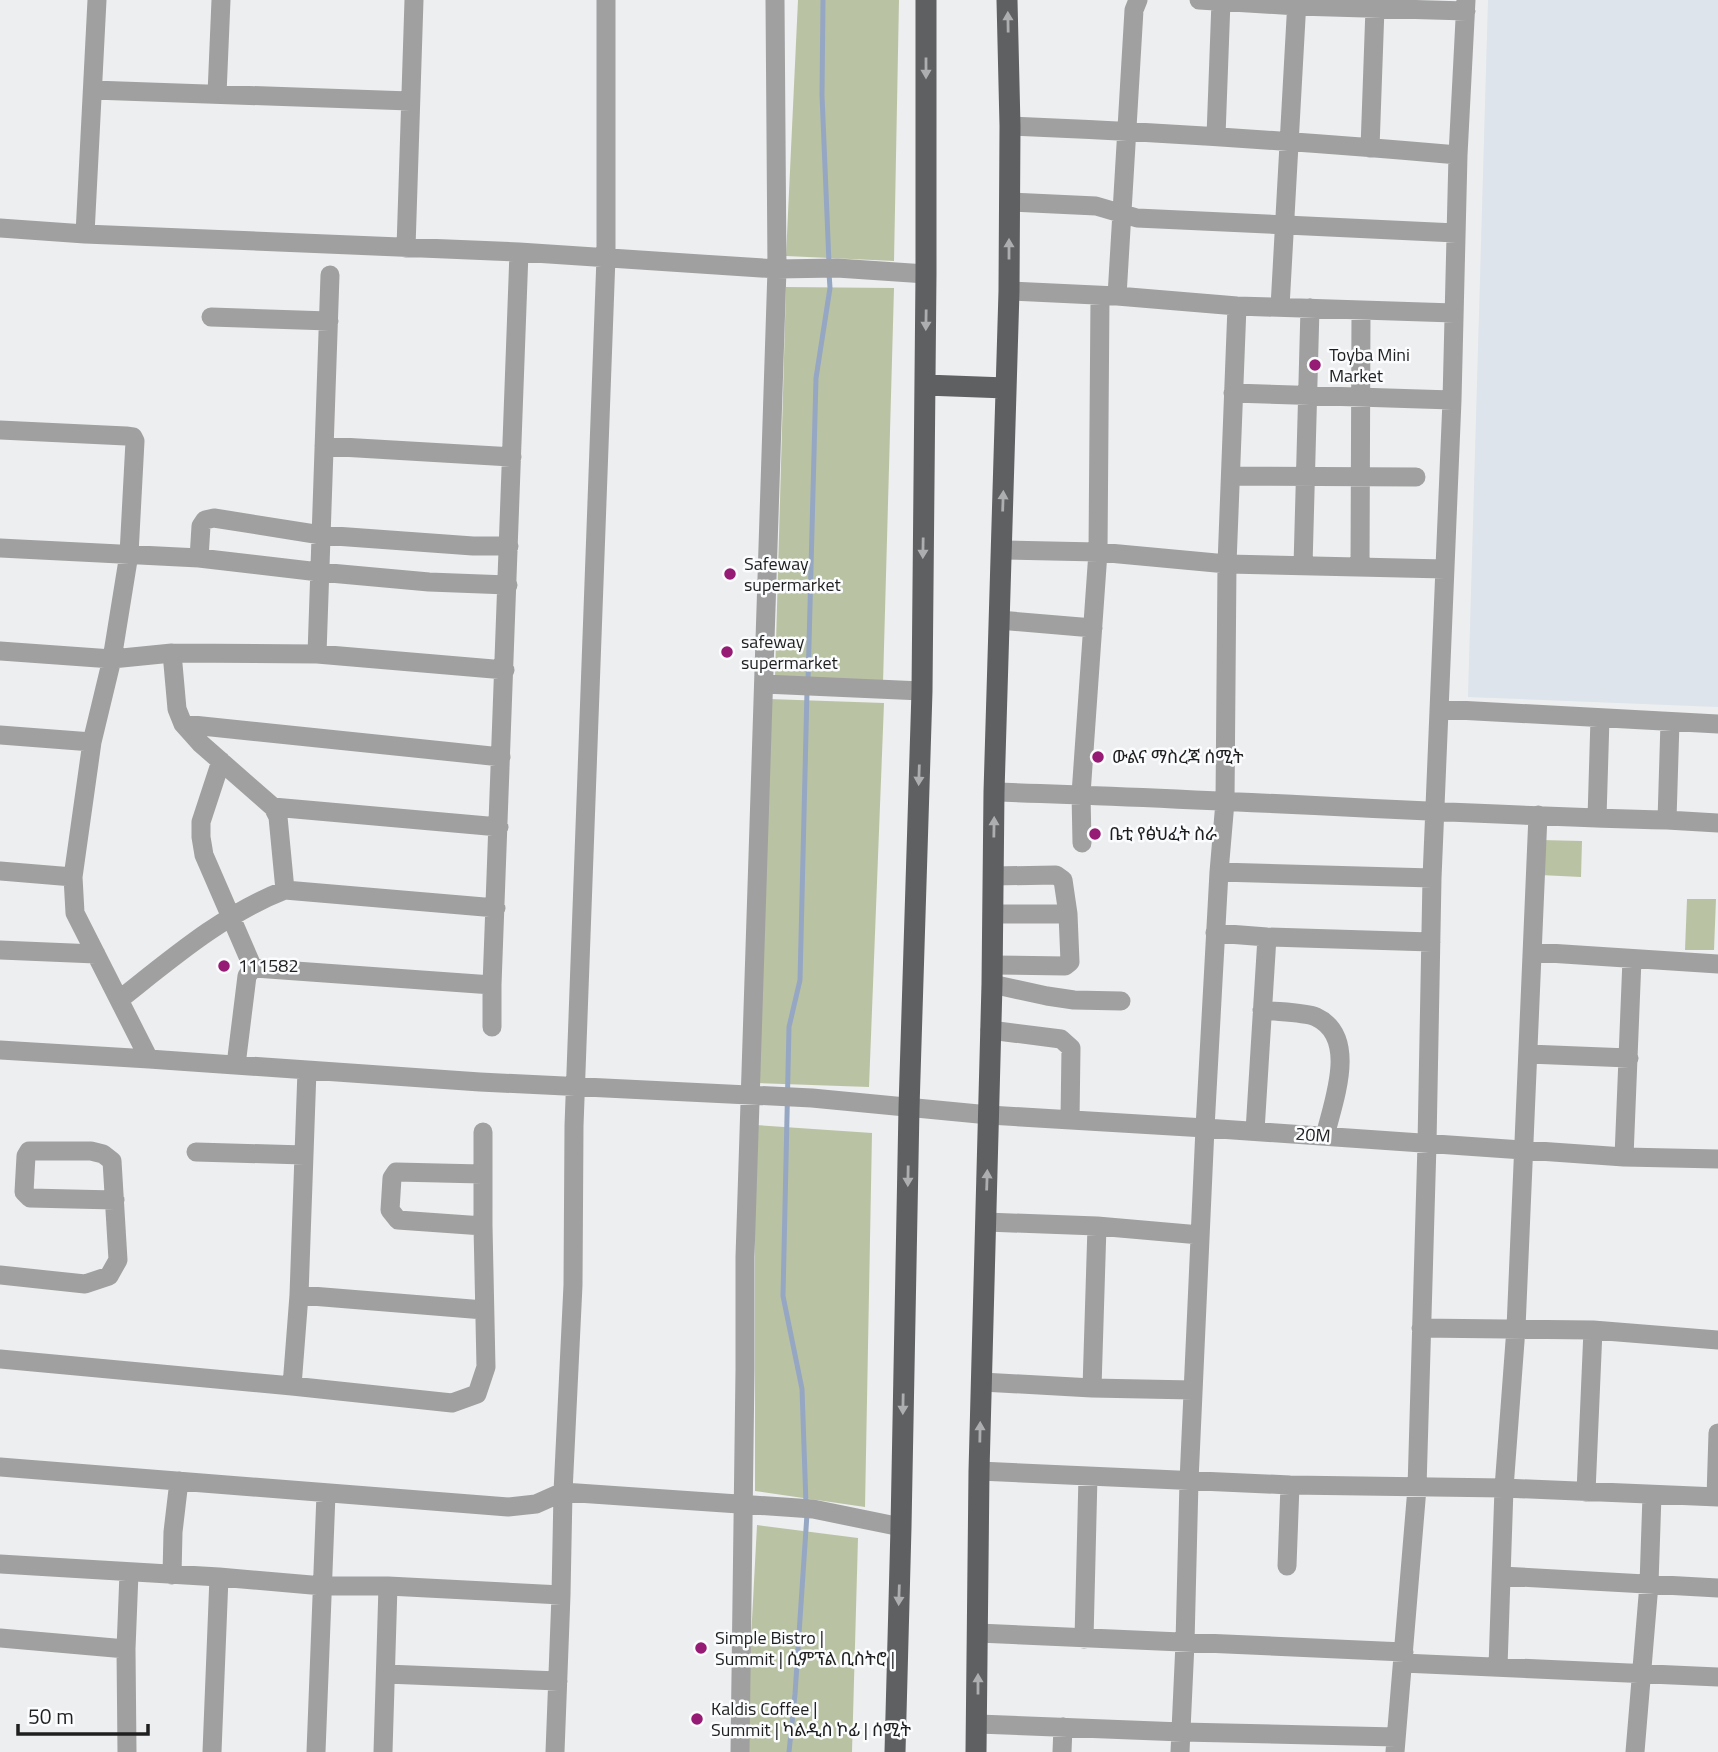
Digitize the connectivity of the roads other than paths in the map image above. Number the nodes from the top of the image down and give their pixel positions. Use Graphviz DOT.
graph roads {
  1 [pos="97,0"];
  2 [pos="221,0"];
  3 [pos="414,0"];
  4 [pos="606,0"];
  5 [pos="775,0"];
  6 [pos="926,0"];
  7 [pos="1007,0"];
  8 [pos="1138,0"];
  9 [pos="1199,0"];
  10 [pos="1221,1"];
  11 [pos="1297,3"];
  12 [pos="1466,6"];
  13 [pos="1375,8"];
  14 [pos="93,90"];
  15 [pos="216,94"];
  16 [pos="410,101"];
  17 [pos="1010,126"];
  18 [pos="1128,131"];
  19 [pos="1216,136"];
  20 [pos="1290,142"];
  21 [pos="1370,148"];
  22 [pos="1458,156"];
  23 [pos="1010,202"];
  24 [pos="1121,214"];
  25 [pos="1285,225"];
  26 [pos="0,228"];
  27 [pos="1457,233"];
  28 [pos="85,234"];
  29 [pos="405,248"];
  30 [pos="519,252"];
  31 [pos="606,257"];
  32 [pos="777,269"];
  33 [pos="926,274"];
  34 [pos="330,275"];
  35 [pos="1009,291"];
  36 [pos="1109,296"];
  37 [pos="1237,306"];
  38 [pos="1280,307"];
  39 [pos="1310,308"];
  40 [pos="1361,310"];
  41 [pos="1454,313"];
  42 [pos="211,317"];
  43 [pos="329,321"];
  44 [pos="925,385"];
  45 [pos="1006,388"];
  46 [pos="1234,393"];
  47 [pos="1308,395"];
  48 [pos="1361,397"];
  49 [pos="1452,400"];
  50 [pos="0,430"];
  51 [pos="324,446"];
  52 [pos="512,457"];
  53 [pos="1231,476"];
  54 [pos="1305,477"];
  55 [pos="1361,477"];
  56 [pos="1416,477"];
  57 [pos="321,535"];
  58 [pos="509,546"];
  59 [pos="0,548"];
  60 [pos="1001,550"];
  61 [pos="1098,552"];
  62 [pos="129,554"];
  63 [pos="199,558"];
  64 [pos="1227,564"];
  65 [pos="1303,566"];
  66 [pos="1360,567"];
  67 [pos="1445,569"];
  68 [pos="319,572"];
  69 [pos="508,585"];
  70 [pos="999,620"];
  71 [pos="1093,628"];
  72 [pos="0,651"];
  73 [pos="172,653"];
  74 [pos="317,654"];
  75 [pos="112,659"];
  76 [pos="505,670"];
  77 [pos="764,684"];
  78 [pos="922,691"];
  79 [pos="1439,709"];
  80 [pos="1600,718"];
  81 [pos="1670,722"];
  82 [pos="183,724"];
  83 [pos="1718,724"];
  84 [pos="0,735"];
  85 [pos="92,742"];
  86 [pos="501,757"];
  87 [pos="220,761"];
  88 [pos="994,792"];
  89 [pos="1081,794"];
  90 [pos="1225,802"];
  91 [pos="273,807"];
  92 [pos="1434,811"];
  93 [pos="1538,816"];
  94 [pos="1597,818"];
  95 [pos="1667,820"];
  96 [pos="1718,822"];
  97 [pos="499,827"];
  98 [pos="1082,843"];
  99 [pos="0,871"];
  100 [pos="1219,872"];
  101 [pos="993,876"];
  102 [pos="73,877"];
  103 [pos="1432,878"];
  104 [pos="285,890"];
  105 [pos="496,908"];
  106 [pos="993,914"];
  107 [pos="1068,914"];
  108 [pos="231,917"];
  109 [pos="1216,933"];
  110 [pos="1267,937"];
  111 [pos="1431,942"];
  112 [pos="0,950"];
  113 [pos="1532,952"];
  114 [pos="96,954"];
  115 [pos="1632,959"];
  116 [pos="1718,964"];
  117 [pos="253,968"];
  118 [pos="992,974"];
  119 [pos="492,985"];
  120 [pos="119,1000"];
  121 [pos="1121,1001"];
  122 [pos="1262,1010"];
  123 [pos="492,1027"];
  124 [pos="990,1030"];
  125 [pos="0,1050"];
  126 [pos="1528,1054"];
  127 [pos="1629,1058"];
  128 [pos="149,1059"];
  129 [pos="236,1065"];
  130 [pos="307,1070"];
  131 [pos="576,1087"];
  132 [pos="751,1096"];
  133 [pos="909,1108"];
  134 [pos="989,1115"];
  135 [pos="1070,1120"];
  136 [pos="1205,1128"];
  137 [pos="1255,1131"];
  138 [pos="483,1132"];
  139 [pos="1325,1136"];
  140 [pos="1427,1144"];
  141 [pos="1524,1150"];
  142 [pos="196,1152"];
  143 [pos="304,1154"];
  144 [pos="1624,1157"];
  145 [pos="1718,1159"];
  146 [pos="482,1174"];
  147 [pos="115,1200"];
  148 [pos="986,1222"];
  149 [pos="483,1226"];
  150 [pos="1097,1226"];
  151 [pos="1200,1235"];
  152 [pos="0,1275"];
  153 [pos="299,1295"];
  154 [pos="484,1310"];
  155 [pos="1421,1328"];
  156 [pos="1516,1328"];
  157 [pos="1593,1330"];
  158 [pos="1718,1340"];
  159 [pos="0,1360"];
  160 [pos="982,1382"];
  161 [pos="292,1386"];
  162 [pos="1092,1388"];
  163 [pos="1193,1390"];
  164 [pos="1718,1433"];
  165 [pos="0,1467"];
  166 [pos="979,1471"];
  167 [pos="1088,1475"];
  168 [pos="178,1481"];
  169 [pos="1189,1481"];
  170 [pos="1290,1485"];
  171 [pos="1417,1488"];
  172 [pos="1504,1488"];
  173 [pos="563,1492"];
  174 [pos="1586,1492"];
  175 [pos="326,1494"];
  176 [pos="1652,1495"];
  177 [pos="1717,1497"];
  178 [pos="743,1505"];
  179 [pos="901,1527"];
  180 [pos="0,1564"];
  181 [pos="1287,1566"];
  182 [pos="129,1573"];
  183 [pos="172,1575"];
  184 [pos="1501,1576"];
  185 [pos="219,1577"];
  186 [pos="1649,1584"];
  187 [pos="323,1586"];
  188 [pos="388,1586"];
  189 [pos="1718,1588"];
  190 [pos="561,1595"];
  191 [pos="978,1633"];
  192 [pos="0,1639"];
  193 [pos="1084,1639"];
  194 [pos="1185,1643"];
  195 [pos="126,1649"];
  196 [pos="1404,1658"];
  197 [pos="1498,1667"];
  198 [pos="1642,1673"];
  199 [pos="386,1674"];
  200 [pos="1718,1677"];
  201 [pos="558,1681"];
  202 [pos="978,1724"];
  203 [pos="1063,1727"];
  204 [pos="1182,1732"];
  205 [pos="1396,1745"];
  206 [pos="560,1751"];
  207 [pos="127,1752"];
  208 [pos="212,1752"];
  209 [pos="316,1752"];
  210 [pos="383,1752"];
  211 [pos="740,1752"];
  212 [pos="895,1752"];
  213 [pos="976,1752"];
  214 [pos="1062,1752"];
  215 [pos="1180,1752"];
  216 [pos="1635,1752"];
  1 -- 14 [label="street"];
  2 -- 15 [label="street"];
  3 -- 16 [label="street"];
  4 -- 31 [label="street"];
  5 -- 32 [label="street"];
  6 -- 33 [label="main road, one-way"];
  17 -- 7 [label="main road, one-way"];
  8 -- 18 [label="street"];
  9 -- 10 [label="street"];
  10 -- 11 [label="street"];
  10 -- 19 [label="street"];
  11 -- 13 [label="street"];
  11 -- 20 [label="street"];
  12 -- 13 [label="street"];
  12 -- 22 [label="street"];
  13 -- 21 [label="street"];
  14 -- 15 [label="street"];
  14 -- 28 [label="street"];
  15 -- 16 [label="street"];
  16 -- 29 [label="street"];
  17 -- 18 [label="street"];
  17 -- 23 [label="main road"];
  18 -- 19 [label="street"];
  18 -- 24 [label="street"];
  19 -- 20 [label="street"];
  20 -- 21 [label="street"];
  20 -- 25 [label="street"];
  21 -- 22 [label="street"];
  22 -- 27 [label="street"];
  23 -- 24 [label="street"];
  35 -- 23 [label="main road, one-way"];
  24 -- 25 [label="street"];
  24 -- 36 [label="street"];
  25 -- 27 [label="street"];
  25 -- 38 [label="street"];
  26 -- 28 [label="street"];
  27 -- 41 [label="street"];
  28 -- 29 [label="street"];
  29 -- 30 [label="street"];
  30 -- 31 [label="street"];
  30 -- 52 [label="street"];
  31 -- 32 [label="street"];
  31 -- 131 [label="street"];
  32 -- 33 [label="street"];
  32 -- 77 [label="street"];
  33 -- 44 [label="main road, one-way"];
  34 -- 43 [label="street"];
  35 -- 36 [label="street"];
  35 -- 45 [label="main road"];
  36 -- 37 [label="street"];
  36 -- 61 [label="street"];
  37 -- 38 [label="street"];
  37 -- 46 [label="street"];
  38 -- 39 [label="street"];
  39 -- 40 [label="street"];
  39 -- 47 [label="street"];
  40 -- 41 [label="street"];
  40 -- 48 [label="street"];
  41 -- 49 [label="street"];
  42 -- 43 [label="street"];
  43 -- 51 [label="street"];
  44 -- 45 [label="main road"];
  44 -- 78 [label="main road, one-way"];
  60 -- 45 [label="main road, one-way"];
  46 -- 47 [label="street"];
  46 -- 53 [label="street"];
  47 -- 48 [label="street"];
  47 -- 54 [label="street"];
  48 -- 49 [label="street"];
  48 -- 55 [label="street"];
  49 -- 67 [label="street"];
  50 -- 62 [label="street"];
  51 -- 52 [label="street"];
  51 -- 57 [label="street"];
  52 -- 58 [label="street"];
  53 -- 54 [label="street"];
  53 -- 64 [label="street"];
  54 -- 55 [label="street"];
  54 -- 65 [label="street"];
  55 -- 56 [label="street"];
  55 -- 66 [label="street"];
  57 -- 58 [label="street"];
  57 -- 63 [label="street"];
  57 -- 68 [label="street"];
  58 -- 69 [label="street"];
  59 -- 62 [label="street"];
  60 -- 61 [label="street"];
  60 -- 70 [label="main road"];
  61 -- 64 [label="street"];
  61 -- 71 [label="street"];
  62 -- 63 [label="street"];
  62 -- 75 [label="street"];
  63 -- 68 [label="street"];
  64 -- 65 [label="street"];
  64 -- 90 [label="street"];
  65 -- 66 [label="street"];
  66 -- 67 [label="street"];
  67 -- 79 [label="street"];
  68 -- 69 [label="street"];
  68 -- 74 [label="street"];
  69 -- 76 [label="street"];
  70 -- 71 [label="street"];
  70 -- 88 [label="main road"];
  71 -- 89 [label="street"];
  72 -- 75 [label="street"];
  73 -- 74 [label="street"];
  73 -- 75 [label="street"];
  73 -- 82 [label="street"];
  74 -- 76 [label="street"];
  75 -- 85 [label="street"];
  76 -- 86 [label="street"];
  77 -- 78 [label="street"];
  77 -- 132 [label="street"];
  78 -- 133 [label="main road, one-way"];
  79 -- 80 [label="street"];
  79 -- 92 [label="street"];
  80 -- 81 [label="street"];
  80 -- 94 [label="street"];
  81 -- 83 [label="street"];
  81 -- 95 [label="street"];
  82 -- 86 [label="street"];
  82 -- 87 [label="street"];
  84 -- 85 [label="street"];
  85 -- 102 [label="street"];
  86 -- 97 [label="street"];
  87 -- 91 [label="street"];
  87 -- 108 [label="street"];
  88 -- 89 [label="street"];
  101 -- 88 [label="main road, one-way"];
  89 -- 90 [label="street"];
  89 -- 98 [label="street"];
  90 -- 92 [label="street"];
  90 -- 100 [label="street"];
  91 -- 97 [label="street"];
  91 -- 104 [label="street"];
  92 -- 93 [label="street"];
  92 -- 103 [label="street"];
  93 -- 94 [label="street"];
  93 -- 113 [label="street"];
  94 -- 95 [label="street"];
  95 -- 96 [label="street"];
  97 -- 105 [label="street"];
  99 -- 102 [label="street"];
  100 -- 103 [label="street"];
  100 -- 109 [label="street"];
  101 -- 106 [label="main road"];
  101 -- 107 [label="street"];
  102 -- 114 [label="street"];
  103 -- 111 [label="street"];
  104 -- 105 [label="street"];
  104 -- 108 [label="street"];
  105 -- 119 [label="street"];
  106 -- 107 [label="street"];
  106 -- 118 [label="main road"];
  107 -- 118 [label="street"];
  108 -- 117 [label="street"];
  108 -- 120 [label="street"];
  109 -- 110 [label="street"];
  109 -- 136 [label="street"];
  110 -- 111 [label="street"];
  110 -- 122 [label="street"];
  111 -- 140 [label="street"];
  112 -- 114 [label="street"];
  113 -- 115 [label="street"];
  113 -- 126 [label="street"];
  114 -- 120 [label="street"];
  115 -- 116 [label="street"];
  115 -- 127 [label="street"];
  117 -- 119 [label="street"];
  117 -- 129 [label="street"];
  118 -- 121 [label="street"];
  118 -- 124 [label="main road"];
  119 -- 123 [label="street"];
  120 -- 128 [label="street"];
  122 -- 137 [label="street"];
  122 -- 139 [label="street"];
  124 -- 134 [label="main road"];
  124 -- 135 [label="street"];
  125 -- 128 [label="street, 20M"];
  126 -- 127 [label="street"];
  126 -- 141 [label="street"];
  127 -- 144 [label="street"];
  128 -- 129 [label="street, 20M"];
  129 -- 130 [label="street, 20M"];
  130 -- 131 [label="street, 20M"];
  130 -- 143 [label="street"];
  131 -- 132 [label="street, 20M"];
  131 -- 173 [label="street"];
  132 -- 133 [label="street, 20M"];
  132 -- 178 [label="street"];
  133 -- 134 [label="street, 20M"];
  133 -- 179 [label="main road, one-way"];
  134 -- 135 [label="street, 20M"];
  148 -- 134 [label="main road, one-way"];
  135 -- 136 [label="street, 20M"];
  136 -- 137 [label="street, 20M"];
  136 -- 151 [label="street"];
  137 -- 139 [label="street, 20M"];
  138 -- 146 [label="street"];
  139 -- 140 [label="street, 20M"];
  140 -- 141 [label="street, 20M"];
  140 -- 155 [label="street"];
  141 -- 144 [label="street, 20M"];
  141 -- 156 [label="street"];
  142 -- 143 [label="street"];
  143 -- 153 [label="street"];
  144 -- 145 [label="street, 20M"];
  146 -- 149 [label="street"];
  146 -- 149 [label="street"];
  147 -- 147 [label="street"];
  147 -- 152 [label="street"];
  148 -- 150 [label="street"];
  148 -- 160 [label="main road"];
  149 -- 154 [label="street"];
  150 -- 151 [label="street"];
  150 -- 162 [label="street"];
  151 -- 163 [label="street"];
  153 -- 154 [label="street"];
  153 -- 161 [label="street"];
  154 -- 161 [label="street"];
  155 -- 156 [label="street"];
  155 -- 171 [label="street"];
  156 -- 157 [label="street"];
  156 -- 172 [label="street"];
  157 -- 158 [label="street"];
  157 -- 174 [label="street"];
  159 -- 161 [label="street"];
  160 -- 162 [label="street"];
  166 -- 160 [label="main road, one-way"];
  162 -- 163 [label="street"];
  163 -- 169 [label="street"];
  164 -- 177 [label="street"];
  165 -- 168 [label="street"];
  166 -- 167 [label="street"];
  166 -- 191 [label="main road"];
  167 -- 169 [label="street"];
  167 -- 193 [label="street"];
  168 -- 175 [label="street"];
  168 -- 183 [label="street"];
  169 -- 170 [label="street"];
  169 -- 194 [label="street"];
  170 -- 171 [label="street"];
  170 -- 181 [label="street"];
  171 -- 172 [label="street"];
  171 -- 196 [label="street"];
  172 -- 174 [label="street"];
  172 -- 184 [label="street"];
  173 -- 175 [label="street"];
  173 -- 178 [label="street"];
  173 -- 190 [label="street"];
  174 -- 176 [label="street"];
  175 -- 187 [label="street"];
  176 -- 177 [label="street"];
  176 -- 186 [label="street"];
  178 -- 179 [label="street"];
  178 -- 211 [label="street"];
  179 -- 212 [label="main road, one-way"];
  180 -- 182 [label="street"];
  182 -- 183 [label="street"];
  182 -- 195 [label="street"];
  183 -- 185 [label="street"];
  184 -- 186 [label="street"];
  184 -- 197 [label="street"];
  185 -- 187 [label="street"];
  185 -- 208 [label="street"];
  186 -- 189 [label="street"];
  186 -- 198 [label="street"];
  187 -- 188 [label="street"];
  187 -- 209 [label="street"];
  188 -- 190 [label="street"];
  188 -- 199 [label="street"];
  190 -- 201 [label="street"];
  191 -- 193 [label="street"];
  202 -- 191 [label="main road, one-way"];
  192 -- 195 [label="street"];
  193 -- 194 [label="street"];
  194 -- 196 [label="street"];
  194 -- 204 [label="street"];
  195 -- 207 [label="street"];
  196 -- 197 [label="street"];
  196 -- 205 [label="street"];
  197 -- 198 [label="street"];
  198 -- 200 [label="street"];
  198 -- 216 [label="street"];
  199 -- 201 [label="street"];
  199 -- 210 [label="street"];
  201 -- 206 [label="street"];
  202 -- 203 [label="street"];
  202 -- 213 [label="main road"];
  203 -- 204 [label="street"];
  203 -- 214 [label="street"];
  204 -- 205 [label="street"];
  204 -- 215 [label="street"];
}
